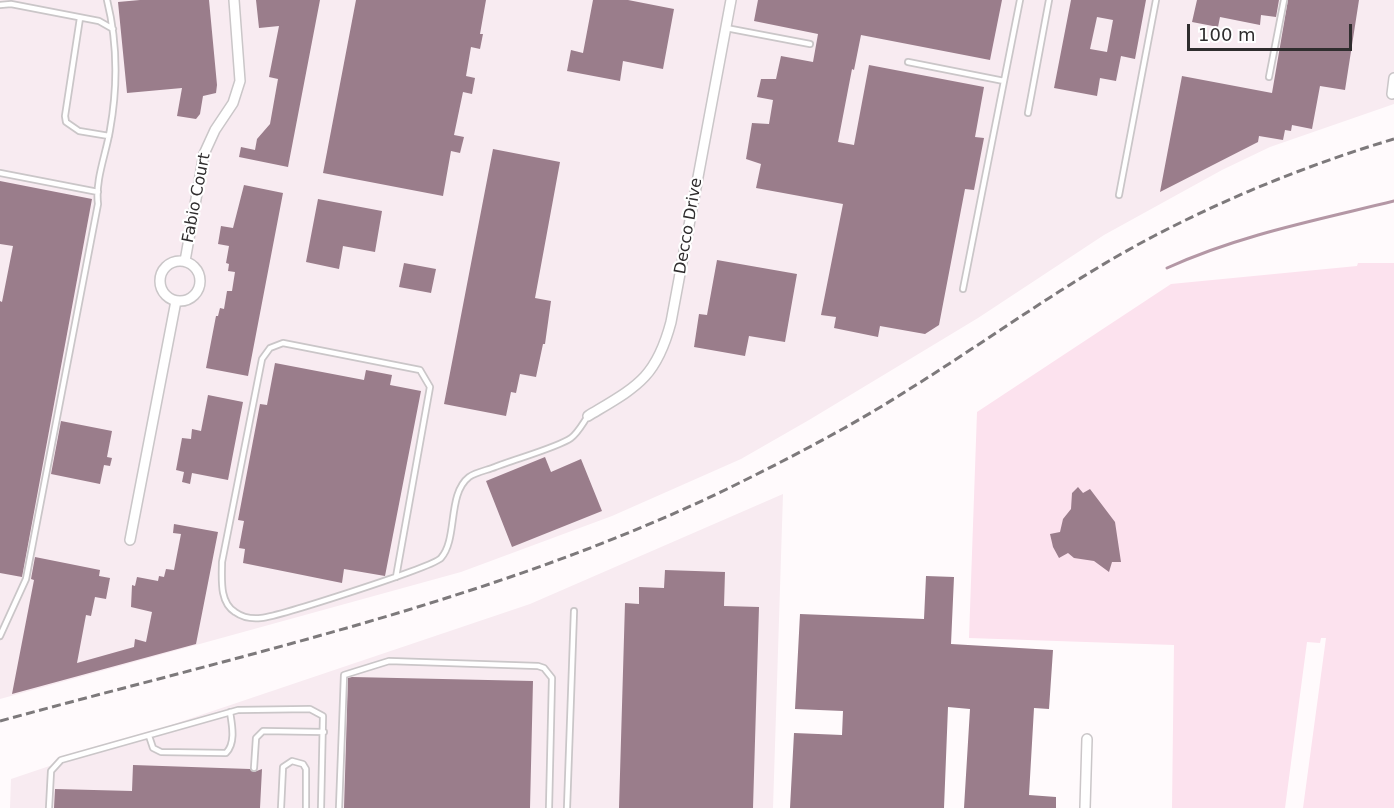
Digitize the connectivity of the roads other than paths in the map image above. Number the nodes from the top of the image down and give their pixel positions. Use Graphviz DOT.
graph roads {
  1 [pos="107,0"];
  2 [pos="234,0"];
  3 [pos="731,0"];
  4 [pos="1020,0"];
  5 [pos="1049,0"];
  6 [pos="1156,0"];
  7 [pos="1284,0"];
  8 [pos="0,5"];
  9 [pos="81,18"];
  10 [pos="726,28"];
  11 [pos="113,29"];
  12 [pos="810,44"];
  13 [pos="908,62"];
  14 [pos="1269,77"];
  15 [pos="1394,78"];
  16 [pos="1004,81"];
  17 [pos="1392,94"];
  18 [pos="1028,112"];
  19 [pos="109,136"];
  20 [pos="0,173"];
  21 [pos="98,192"];
  22 [pos="1119,195"];
  23 [pos="185,261"];
  24 [pos="963,289"];
  25 [pos="176,301"];
  26 [pos="588,416"];
  27 [pos="130,540"];
  28 [pos="396,577"];
  29 [pos="574,611"];
  30 [pos="0,636"];
  31 [pos="230,712"];
  32 [pos="324,732"];
  33 [pos="148,736"];
  34 [pos="1087,739"];
  35 [pos="254,768"];
  36 [pos="49,808"];
  37 [pos="281,808"];
  38 [pos="306,808"];
  39 [pos="321,808"];
  40 [pos="339,808"];
  41 [pos="549,808"];
  42 [pos="567,808"];
  43 [pos="1085,808"];
  1 -- 11 [label="lane"];
  2 -- 23 [label="street, Fabio Court"];
  3 -- 10 [label="street, Decco Drive"];
  4 -- 16 [label="lane"];
  5 -- 18 [label="lane"];
  6 -- 22 [label="lane"];
  7 -- 14 [label="lane"];
  8 -- 9 [label="lane"];
  9 -- 11 [label="lane"];
  9 -- 19 [label="lane"];
  10 -- 12 [label="lane"];
  10 -- 26 [label="street, Decco Drive"];
  11 -- 19 [label="lane"];
  13 -- 16 [label="lane"];
  15 -- 17 [label="street"];
  16 -- 24 [label="lane"];
  19 -- 21 [label="lane"];
  20 -- 21 [label="lane"];
  21 -- 30 [label="lane"];
  23 -- 25 [label="street, Fabio Court"];
  23 -- 25 [label="street, Fabio Court"];
  25 -- 27 [label="street"];
  26 -- 28 [label="lane"];
  28 -- 28 [label="lane"];
  29 -- 42 [label="lane"];
  31 -- 32 [label="lane"];
  31 -- 33 [label="lane"];
  31 -- 33 [label="lane"];
  32 -- 35 [label="lane"];
  32 -- 39 [label="lane"];
  33 -- 36 [label="lane"];
  34 -- 43 [label="street"];
  37 -- 38 [label="lane"];
  40 -- 41 [label="lane"];
}
